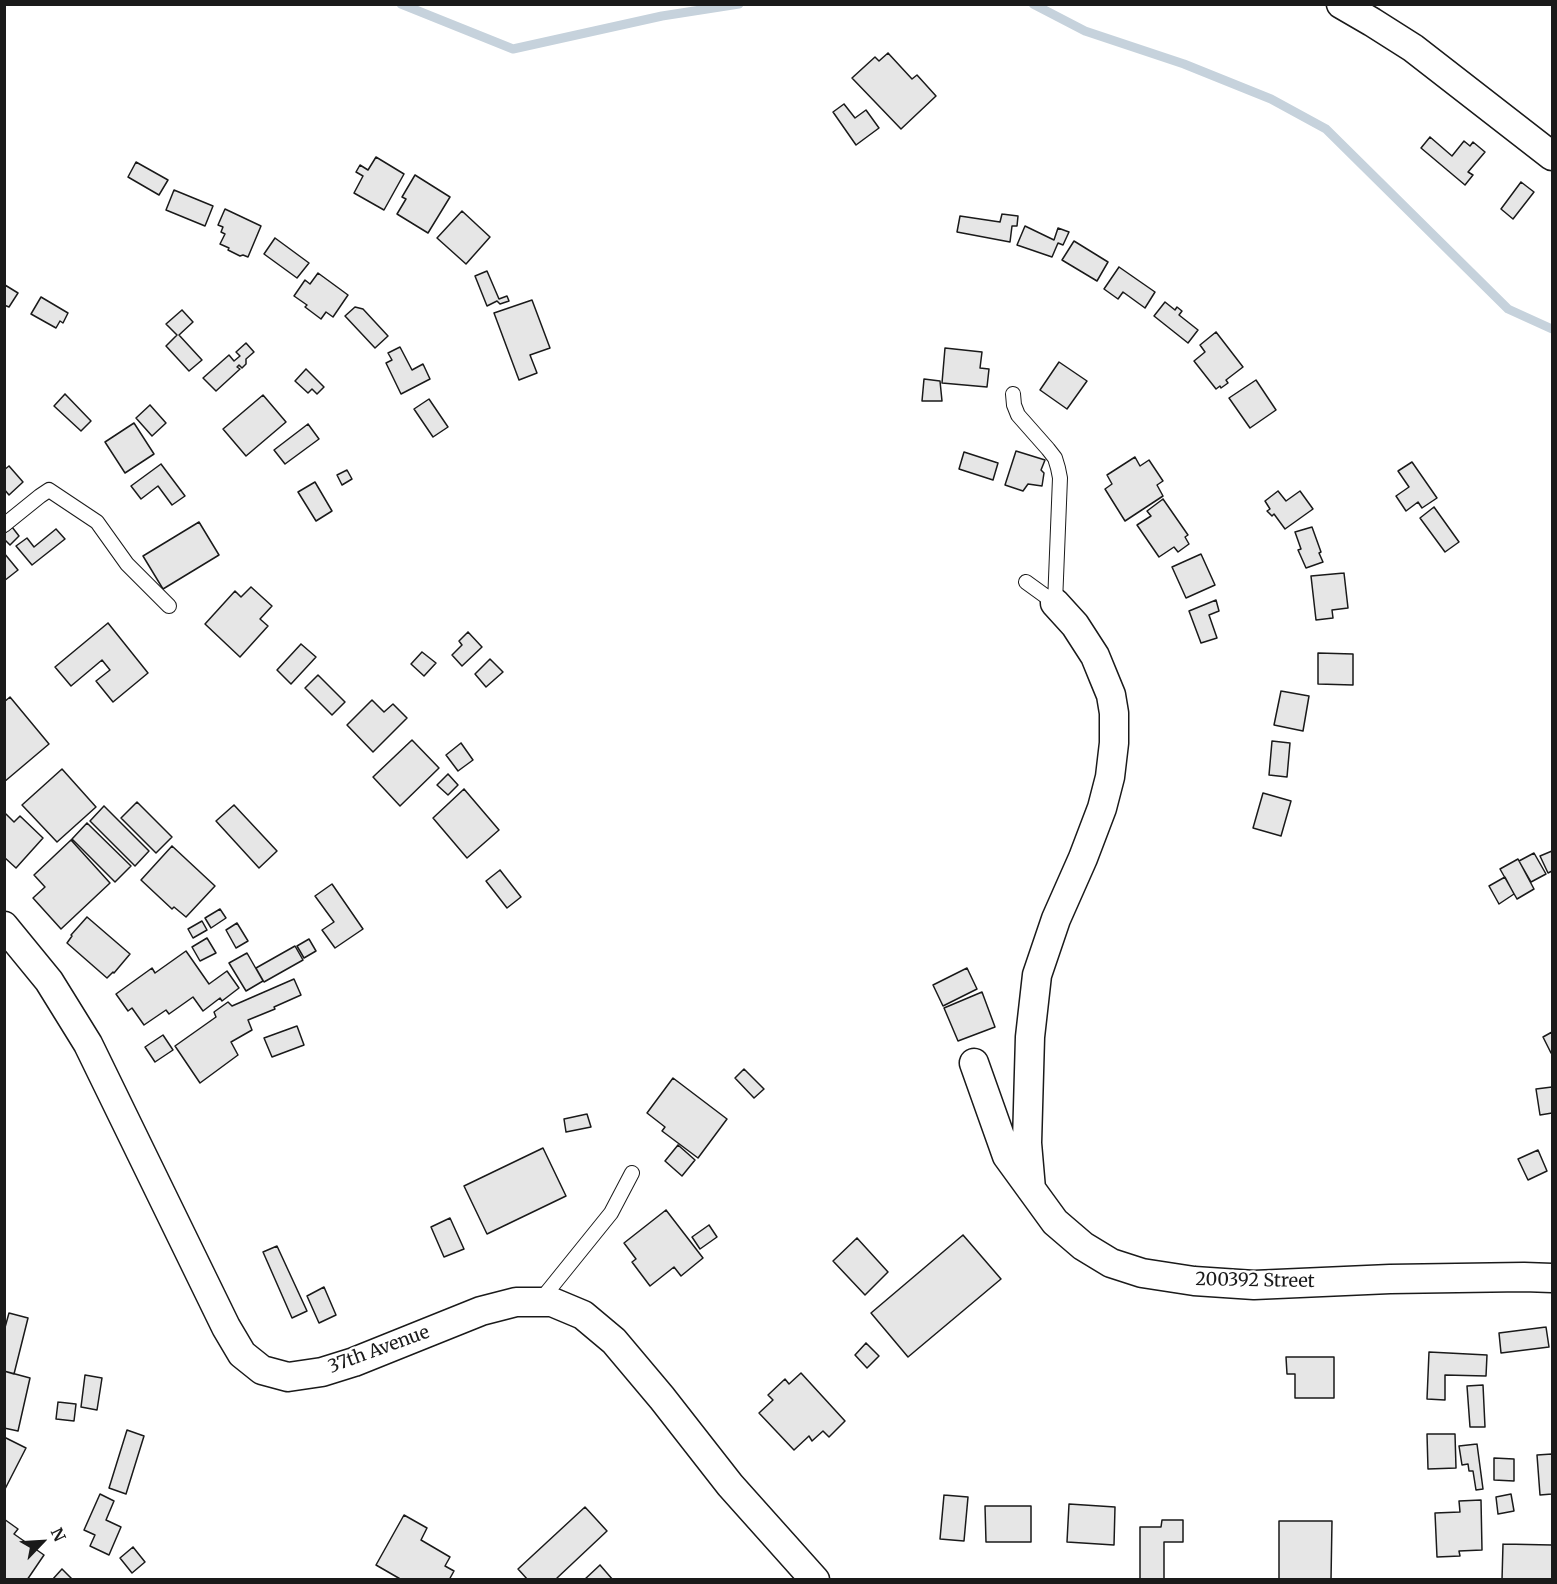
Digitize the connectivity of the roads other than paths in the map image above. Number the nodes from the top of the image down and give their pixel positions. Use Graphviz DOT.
graph roads {
  1 [pos="1341,4"];
  2 [pos="1552,156"];
  3 [pos="1013,394"];
  4 [pos="4,525"];
  5 [pos="1026,582"];
  6 [pos="1055,603"];
  7 [pos="170,606"];
  8 [pos="4,926"];
  9 [pos="974,1063"];
  10 [pos="632,1173"];
  11 [pos="1030,1189"];
  12 [pos="1552,1278"];
  13 [pos="539,1302"];
  14 [pos="815,1580"];
  1 -- 2 [label="street"];
  3 -- 6 [label="lane"];
  4 -- 7 [label="lane"];
  5 -- 6 [label="lane"];
  6 -- 11 [label="street"];
  8 -- 13 [label="street, 37th Avenue"];
  9 -- 11 [label="street, 200392 Street"];
  10 -- 13 [label="lane"];
  11 -- 12 [label="street, 200392 Street"];
  13 -- 14 [label="street, 37th Avenue"];
}
